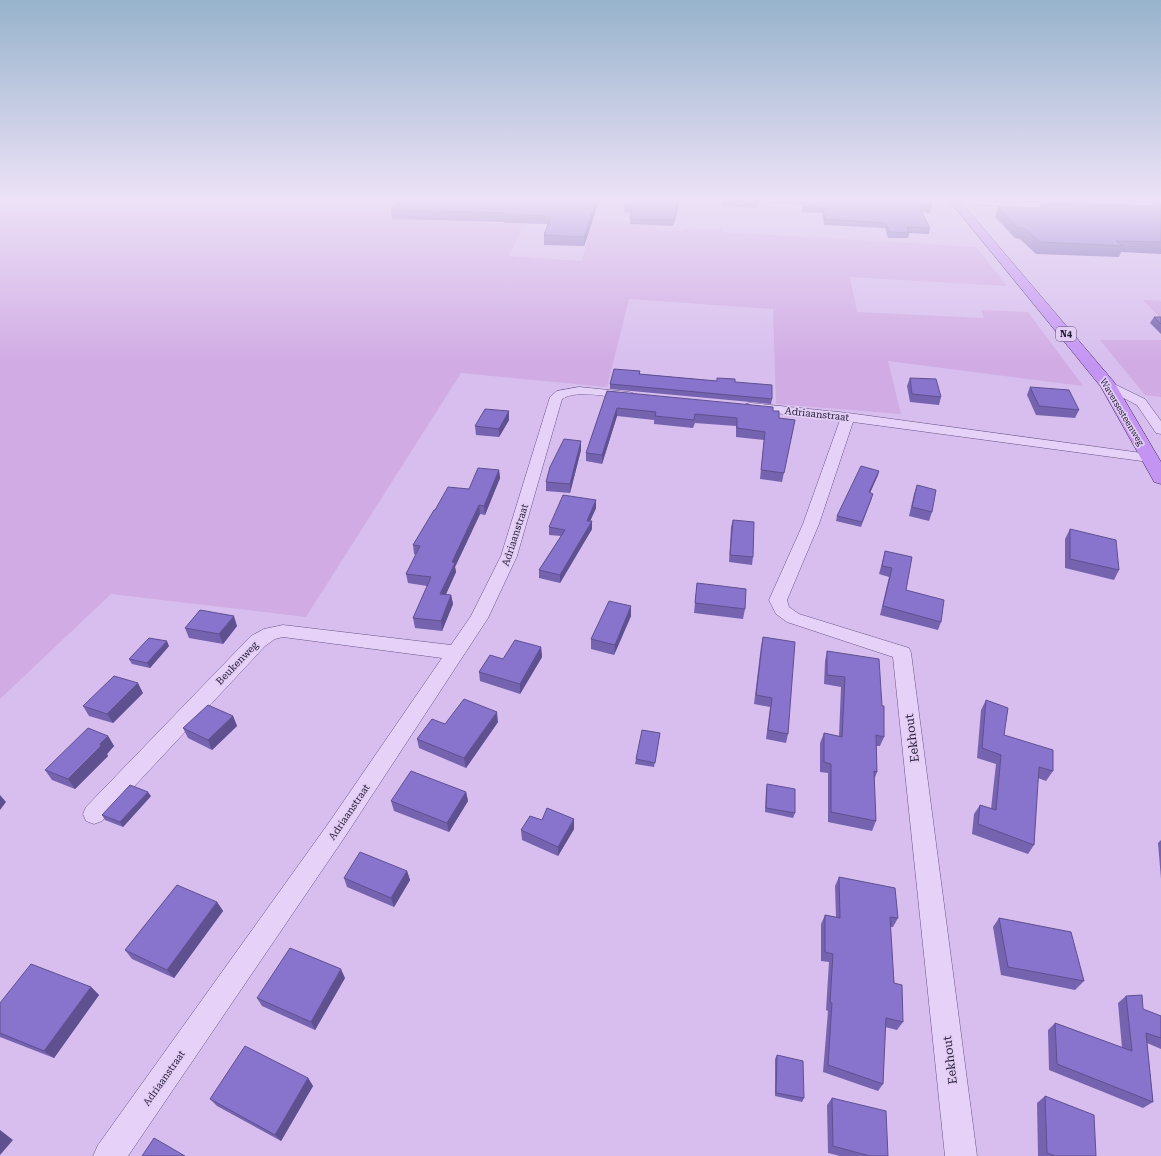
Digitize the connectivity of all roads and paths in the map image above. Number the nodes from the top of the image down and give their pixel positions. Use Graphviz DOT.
graph roads {
  1 [pos="1000,255"];
  2 [pos="1108,385"];
  3 [pos="643,397"];
  4 [pos="738,406"];
  5 [pos="848,417"];
  6 [pos="1161,430"];
  7 [pos="1149,458"];
  8 [pos="1161,478"];
  9 [pos="456,653"];
  10 [pos="94,814"];
  11 [pos="109,1156"];
  12 [pos="961,1156"];
  1 -- 2 [label="main road, Waversesteenweg / N4"];
  2 -- 6 [label="street"];
  2 -- 7 [label="main road, Waversesteenweg / N4"];
  3 -- 9 [label="street, Adriaanstraat"];
  4 -- 5 [label="street, Adriaanstraat"];
  5 -- 7 [label="street, Adriaanstraat"];
  5 -- 12 [label="street, Eekhout"];
  7 -- 8 [label="main road, Waversesteenweg / N4"];
  9 -- 10 [label="street, Beukenweg"];
  9 -- 11 [label="street, Adriaanstraat"];
}
